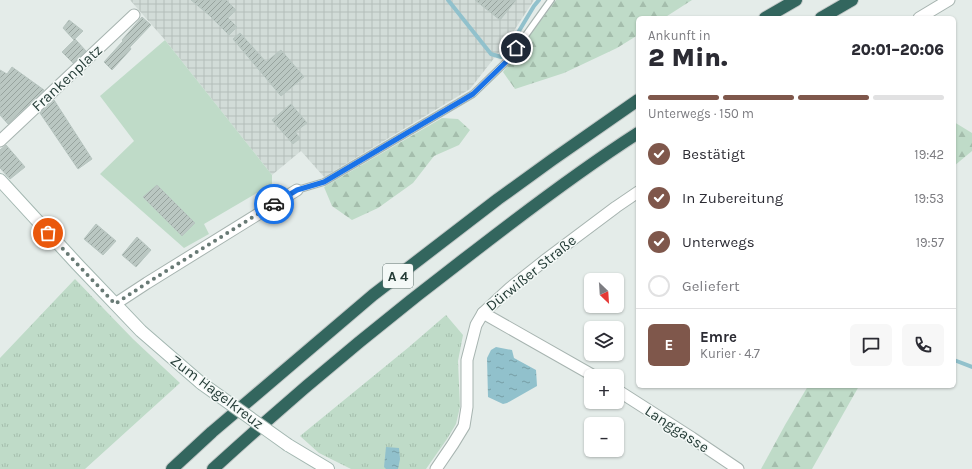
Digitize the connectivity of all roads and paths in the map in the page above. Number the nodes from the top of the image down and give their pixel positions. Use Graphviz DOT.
graph roads {
  1 [pos="551,0"];
  2 [pos="796,0"];
  3 [pos="852,0"];
  4 [pos="948,0"];
  5 [pos="134,15"];
  6 [pos="768,16"];
  7 [pos="824,16"];
  8 [pos="922,16"];
  9 [pos="636,101"];
  10 [pos="636,134"];
  11 [pos="0,141"];
  12 [pos="0,180"];
  13 [pos="297,190"];
  14 [pos="636,193"];
  15 [pos="115,304"];
  16 [pos="483,313"];
  17 [pos="584,370"];
  18 [pos="624,394"];
  19 [pos="172,469"];
  20 [pos="213,469"];
  21 [pos="328,469"];
  22 [pos="436,469"];
  23 [pos="738,469"];
  1 -- 13 [label="lane"];
  2 -- 6 [label="highway"];
  3 -- 7 [label="highway"];
  4 -- 8 [label="street"];
  5 -- 11 [label="street, Frankenplatz"];
  9 -- 19 [label="highway, A 4"];
  10 -- 20 [label="highway, A 4"];
  12 -- 15 [label="street, Zum Hagelkreuz"];
  13 -- 15 [label="street"];
  14 -- 16 [label="street, Dürwißer Straße"];
  15 -- 21 [label="street, Zum Hagelkreuz, bridge"];
  16 -- 17 [label="street"];
  16 -- 22 [label="street, Dürwißer Straße"];
  18 -- 23 [label="street, Langgasse"];
}
